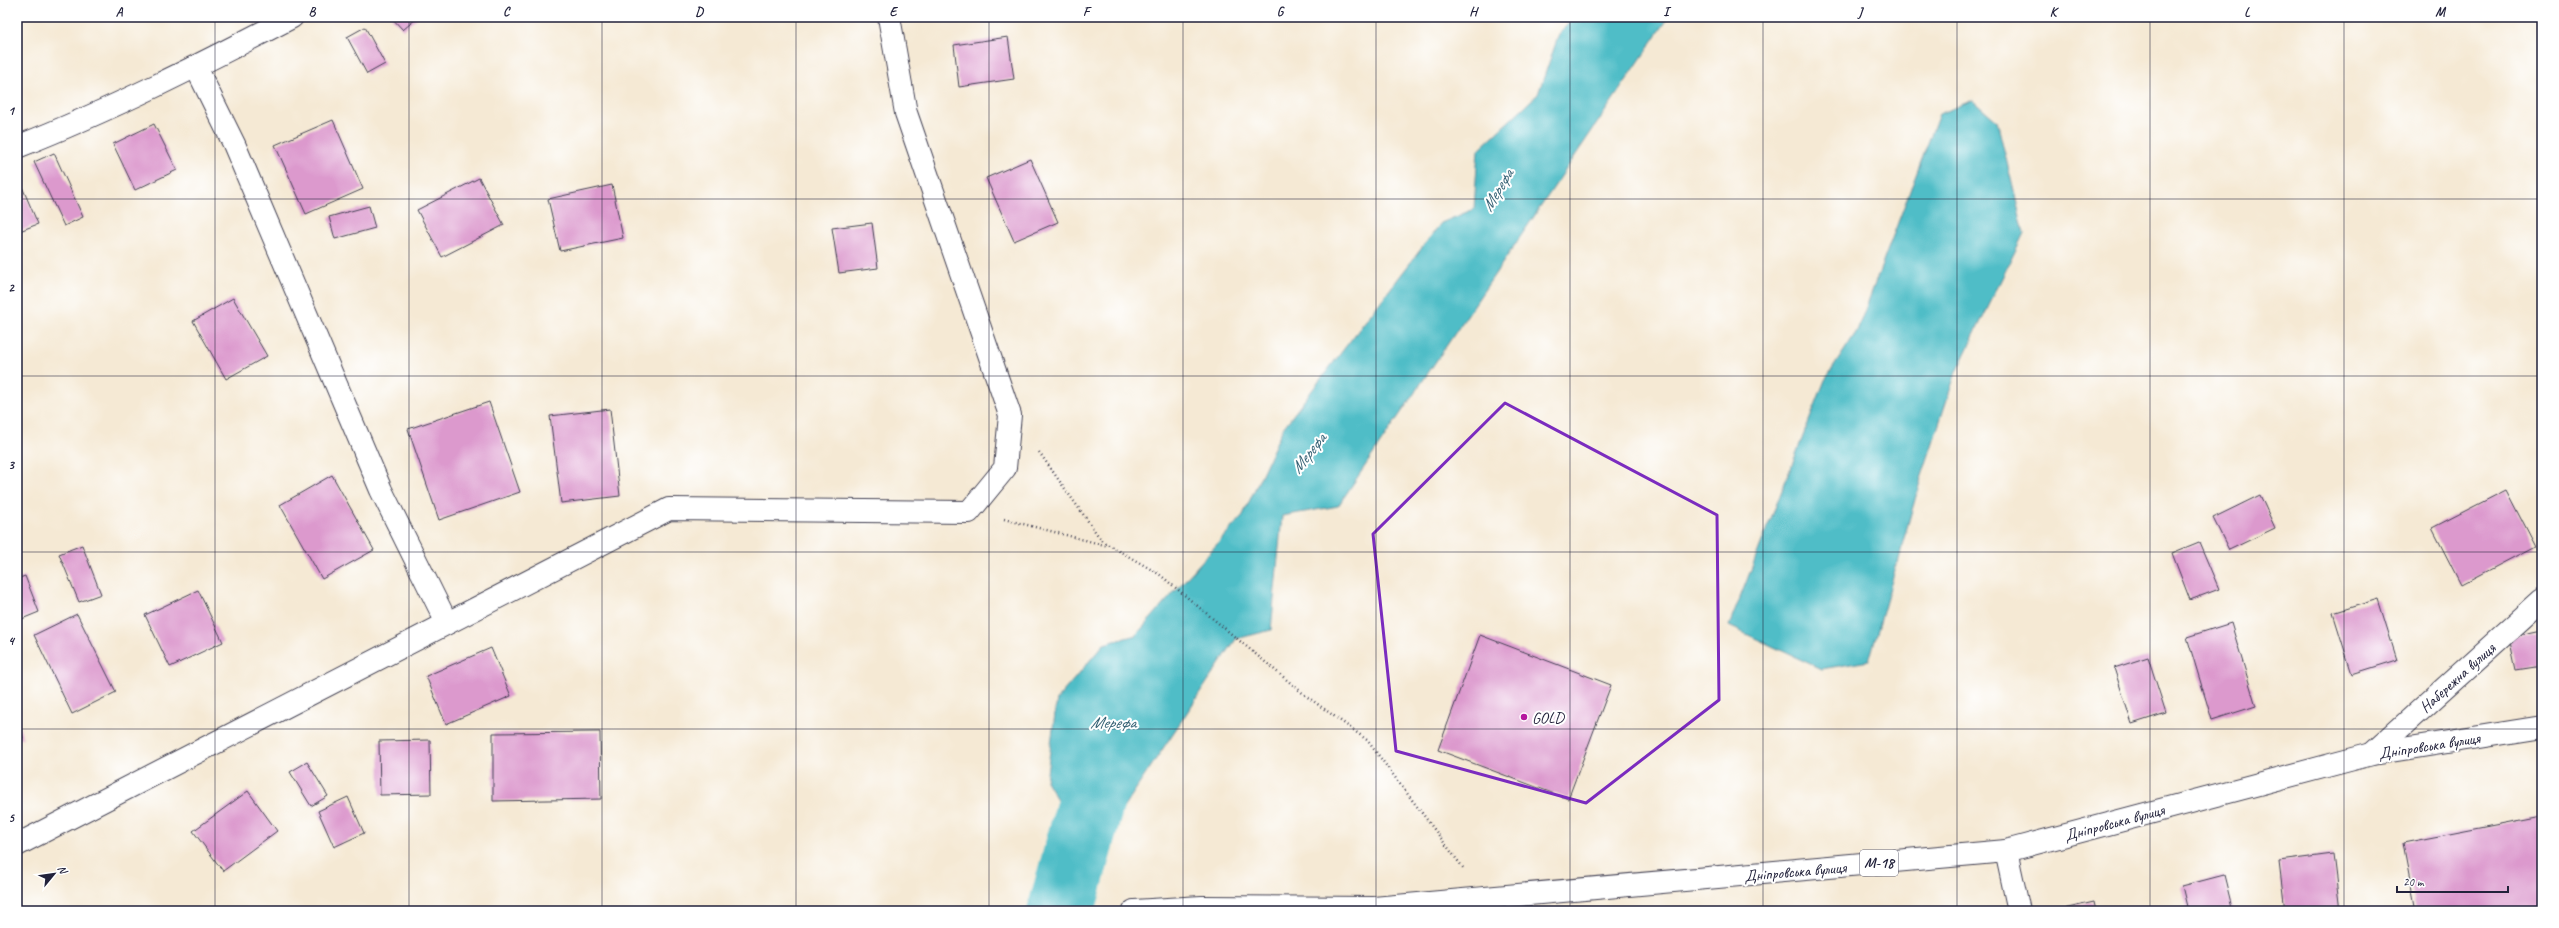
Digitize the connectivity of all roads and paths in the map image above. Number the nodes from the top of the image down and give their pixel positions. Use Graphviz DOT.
graph roads {
  1 [pos="292,17"];
  2 [pos="889,17"];
  3 [pos="196,67"];
  4 [pos="17,147"];
  5 [pos="1010,415"];
  6 [pos="969,512"];
  7 [pos="1113,547"];
  8 [pos="2542,600"];
  9 [pos="447,623"];
  10 [pos="2542,727"];
  11 [pos="2372,754"];
  12 [pos="17,845"];
  13 [pos="2006,851"];
  14 [pos="1486,898"];
  15 [pos="1134,911"];
  16 [pos="2019,911"];
  1 -- 3 [label="main road"];
  2 -- 5 [label="main road"];
  3 -- 4 [label="main road"];
  3 -- 9 [label="main road"];
  5 -- 6 [label="main road"];
  5 -- 7 [label="path"];
  6 -- 7 [label="path"];
  6 -- 9 [label="main road"];
  7 -- 14 [label="path"];
  8 -- 11 [label="main road, Набережна вулиця"];
  9 -- 12 [label="main road"];
  10 -- 11 [label="main road, Дніпровська вулиця / М-18"];
  11 -- 13 [label="main road, Дніпровська вулиця / М-18"];
  13 -- 14 [label="main road, Дніпровська вулиця / М-18"];
  13 -- 16 [label="main road"];
  14 -- 15 [label="main road, Дніпровська вулиця / М-18"];
}
